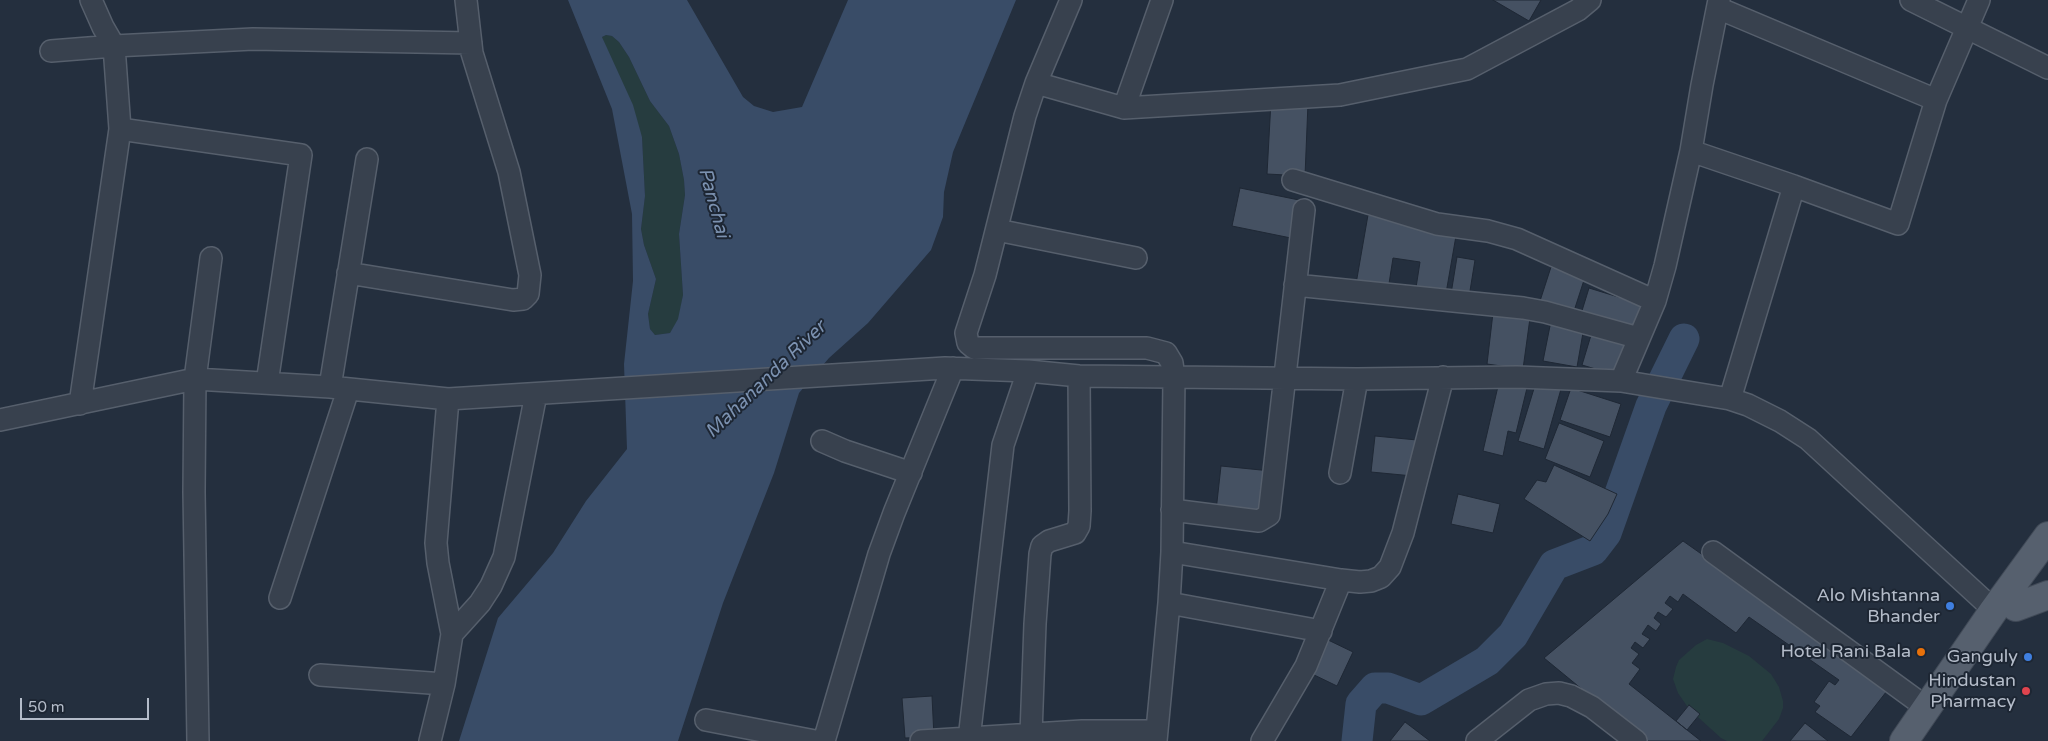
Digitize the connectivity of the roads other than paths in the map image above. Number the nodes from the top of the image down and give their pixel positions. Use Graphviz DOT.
graph roads {
  1 [pos="91,0"];
  2 [pos="466,0"];
  3 [pos="1071,0"];
  4 [pos="1162,0"];
  5 [pos="1590,0"];
  6 [pos="1911,0"];
  7 [pos="1979,0"];
  8 [pos="1718,4"];
  9 [pos="1968,28"];
  10 [pos="471,43"];
  11 [pos="114,46"];
  12 [pos="51,51"];
  13 [pos="2048,68"];
  14 [pos="1036,83"];
  15 [pos="1936,100"];
  16 [pos="1124,108"];
  17 [pos="120,129"];
  18 [pos="1691,151"];
  19 [pos="368,159"];
  20 [pos="1294,180"];
  21 [pos="1794,186"];
  22 [pos="1304,210"];
  23 [pos="997,230"];
  24 [pos="211,258"];
  25 [pos="1136,258"];
  26 [pos="348,273"];
  27 [pos="1295,285"];
  28 [pos="1655,301"];
  29 [pos="1639,338"];
  30 [pos="946,368"];
  31 [pos="1028,371"];
  32 [pos="1079,376"];
  33 [pos="1174,377"];
  34 [pos="1443,377"];
  35 [pos="1284,378"];
  36 [pos="195,379"];
  37 [pos="1357,379"];
  38 [pos="1621,381"];
  39 [pos="267,383"];
  40 [pos="339,389"];
  41 [pos="536,394"];
  42 [pos="448,399"];
  43 [pos="1730,399"];
  44 [pos="80,404"];
  45 [pos="0,420"];
  46 [pos="822,441"];
  47 [pos="911,473"];
  48 [pos="1340,473"];
  49 [pos="1172,510"];
  50 [pos="2048,536"];
  51 [pos="1172,552"];
  52 [pos="1712,552"];
  53 [pos="2048,564"];
  54 [pos="1341,580"];
  55 [pos="2048,595"];
  56 [pos="280,598"];
  57 [pos="1169,603"];
  58 [pos="2005,608"];
  59 [pos="1321,631"];
  60 [pos="452,634"];
  61 [pos="320,675"];
  62 [pos="444,684"];
  63 [pos="1926,708"];
  64 [pos="706,720"];
  65 [pos="1031,734"];
  66 [pos="1080,736"];
  67 [pos="1157,736"];
  68 [pos="969,739"];
  69 [pos="1006,739"];
  70 [pos="198,741"];
  71 [pos="430,741"];
  72 [pos="815,741"];
  73 [pos="824,741"];
  74 [pos="920,741"];
  75 [pos="1262,741"];
  76 [pos="1477,741"];
  77 [pos="1636,741"];
  78 [pos="1904,741"];
  79 [pos="1923,741"];
  1 -- 11 [label="street"];
  2 -- 10 [label="street"];
  3 -- 14 [label="street"];
  4 -- 16 [label="street"];
  5 -- 16 [label="street"];
  6 -- 9 [label="street"];
  7 -- 9 [label="street"];
  8 -- 15 [label="street"];
  8 -- 18 [label="street"];
  9 -- 13 [label="street"];
  9 -- 15 [label="street"];
  10 -- 11 [label="street"];
  10 -- 26 [label="street"];
  11 -- 12 [label="street"];
  11 -- 17 [label="street"];
  14 -- 16 [label="street"];
  14 -- 23 [label="street"];
  15 -- 21 [label="street"];
  17 -- 39 [label="street"];
  17 -- 44 [label="street"];
  18 -- 21 [label="street"];
  18 -- 28 [label="street"];
  19 -- 26 [label="street"];
  20 -- 28 [label="street"];
  21 -- 43 [label="street"];
  22 -- 27 [label="street"];
  23 -- 25 [label="street"];
  23 -- 33 [label="street"];
  24 -- 36 [label="street"];
  26 -- 40 [label="street"];
  27 -- 29 [label="street"];
  27 -- 35 [label="street"];
  28 -- 29 [label="street"];
  29 -- 38 [label="street"];
  30 -- 31 [label="street"];
  30 -- 41 [label="street"];
  30 -- 47 [label="street"];
  31 -- 32 [label="street"];
  31 -- 68 [label="street"];
  32 -- 33 [label="street"];
  32 -- 65 [label="street"];
  33 -- 35 [label="street"];
  33 -- 49 [label="street"];
  34 -- 37 [label="street"];
  34 -- 38 [label="street"];
  34 -- 54 [label="street"];
  35 -- 37 [label="street"];
  35 -- 49 [label="street"];
  36 -- 39 [label="street"];
  36 -- 44 [label="street"];
  36 -- 70 [label="street"];
  37 -- 48 [label="street"];
  38 -- 43 [label="street"];
  39 -- 40 [label="street"];
  40 -- 42 [label="street"];
  40 -- 56 [label="street"];
  41 -- 42 [label="street"];
  41 -- 60 [label="street"];
  42 -- 60 [label="street"];
  43 -- 58 [label="street"];
  44 -- 45 [label="street"];
  46 -- 47 [label="street"];
  47 -- 73 [label="street"];
  49 -- 51 [label="street"];
  50 -- 58 [label="main road"];
  51 -- 54 [label="street"];
  51 -- 57 [label="street"];
  52 -- 63 [label="street"];
  53 -- 58 [label="main road"];
  54 -- 59 [label="street"];
  55 -- 58 [label="main road"];
  57 -- 59 [label="street"];
  57 -- 67 [label="street"];
  58 -- 63 [label="main road"];
  58 -- 79 [label="main road"];
  59 -- 75 [label="street"];
  60 -- 62 [label="street"];
  61 -- 62 [label="street"];
  62 -- 71 [label="street"];
  63 -- 78 [label="main road"];
  64 -- 72 [label="street"];
  65 -- 66 [label="street"];
  65 -- 69 [label="street"];
  66 -- 67 [label="street"];
  68 -- 69 [label="street"];
  68 -- 74 [label="street"];
  76 -- 77 [label="street"];
}
